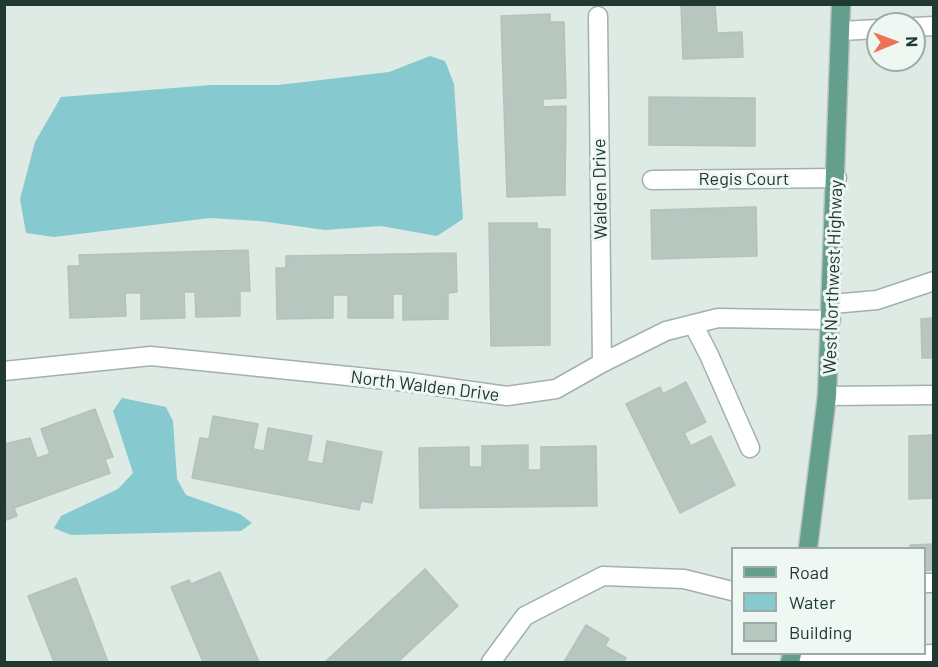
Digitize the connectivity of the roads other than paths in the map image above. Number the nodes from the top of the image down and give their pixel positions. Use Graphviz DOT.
graph roads {
  1 [pos="841,4"];
  2 [pos="598,16"];
  3 [pos="866,30"];
  4 [pos="841,31"];
  5 [pos="837,178"];
  6 [pos="652,180"];
  7 [pos="933,281"];
  8 [pos="832,312"];
  9 [pos="693,324"];
  10 [pos="602,363"];
  11 [pos="4,371"];
  12 [pos="933,395"];
  13 [pos="827,396"];
  14 [pos="750,448"];
  15 [pos="808,547"];
  16 [pos="731,591"];
  17 [pos="898,655"];
  18 [pos="791,658"];
  19 [pos="491,663"];
  1 -- 4 [label="main road, West Northwest Highway"];
  2 -- 10 [label="street, Walden Drive"];
  3 -- 4 [label="street"];
  4 -- 5 [label="main road, West Northwest Highway"];
  5 -- 6 [label="street, Regis Court"];
  5 -- 8 [label="main road, West Northwest Highway"];
  7 -- 8 [label="street, North Walden Drive"];
  8 -- 9 [label="street, North Walden Drive"];
  8 -- 13 [label="main road, West Northwest Highway"];
  9 -- 10 [label="street, North Walden Drive"];
  9 -- 14 [label="street"];
  10 -- 11 [label="street, North Walden Drive"];
  12 -- 13 [label="street"];
  13 -- 15 [label="main road, West Northwest Highway"];
  16 -- 19 [label="street"];
  17 -- 18 [label="street"];
}
